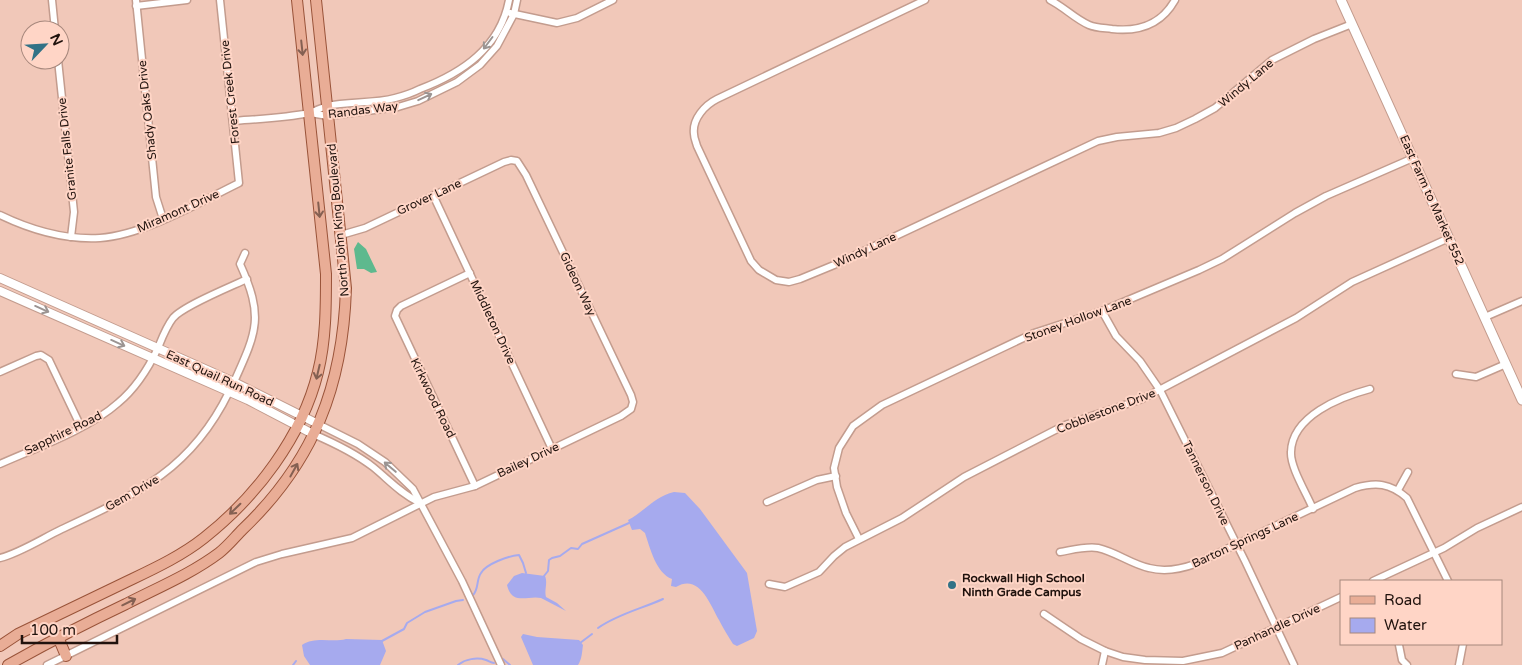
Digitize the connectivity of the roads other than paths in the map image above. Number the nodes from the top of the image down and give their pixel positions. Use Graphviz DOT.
graph roads {
  1 [pos="52,0"];
  2 [pos="187,0"];
  3 [pos="220,0"];
  4 [pos="297,0"];
  5 [pos="316,0"];
  6 [pos="509,0"];
  7 [pos="518,0"];
  8 [pos="613,0"];
  9 [pos="925,0"];
  10 [pos="1050,0"];
  11 [pos="1175,0"];
  12 [pos="1341,0"];
  13 [pos="136,3"];
  14 [pos="510,13"];
  15 [pos="54,20"];
  16 [pos="1352,24"];
  17 [pos="59,70"];
  18 [pos="328,111"];
  19 [pos="309,113"];
  20 [pos="233,121"];
  21 [pos="1413,158"];
  22 [pos="517,161"];
  23 [pos="239,184"];
  24 [pos="433,195"];
  25 [pos="0,215"];
  26 [pos="163,219"];
  27 [pos="341,235"];
  28 [pos="72,237"];
  29 [pos="1449,238"];
  30 [pos="245,253"];
  31 [pos="470,273"];
  32 [pos="0,278"];
  33 [pos="247,279"];
  34 [pos="0,291"];
  35 [pos="1522,301"];
  36 [pos="1102,311"];
  37 [pos="1485,317"];
  38 [pos="158,349"];
  39 [pos="153,358"];
  40 [pos="1506,364"];
  41 [pos="0,372"];
  42 [pos="1456,374"];
  43 [pos="234,382"];
  44 [pos="1370,389"];
  45 [pos="1160,390"];
  46 [pos="229,392"];
  47 [pos="1522,400"];
  48 [pos="631,409"];
  49 [pos="302,417"];
  50 [pos="81,427"];
  51 [pos="297,427"];
  52 [pos="316,429"];
  53 [pos="552,449"];
  54 [pos="0,464"];
  55 [pos="1408,472"];
  56 [pos="836,476"];
  57 [pos="475,486"];
  58 [pos="1398,490"];
  59 [pos="767,502"];
  60 [pos="421,504"];
  61 [pos="1522,507"];
  62 [pos="1313,509"];
  63 [pos="859,539"];
  64 [pos="1236,544"];
  65 [pos="1060,552"];
  66 [pos="1434,553"];
  67 [pos="2,557"];
  68 [pos="1376,580"];
  69 [pos="1448,580"];
  70 [pos="769,584"];
  71 [pos="1340,597"];
  72 [pos="1044,614"];
  73 [pos="1276,628"];
  74 [pos="58,637"];
  75 [pos="1399,645"];
  76 [pos="1464,645"];
  77 [pos="0,646"];
  78 [pos="1105,651"];
  79 [pos="66,656"];
  80 [pos="8,665"];
  81 [pos="47,665"];
  82 [pos="501,665"];
  83 [pos="1102,665"];
  84 [pos="1294,665"];
  85 [pos="1407,665"];
  86 [pos="1459,665"];
  1 -- 15 [label="street"];
  2 -- 13 [label="street"];
  3 -- 20 [label="street, Forest Creek Drive"];
  4 -- 19 [label="main road, North John King Boulevard, one-way"];
  5 -- 18 [label="main road, North John King Boulevard"];
  6 -- 14 [label="street, Randas Way"];
  7 -- 14 [label="street, Randas Way"];
  8 -- 14 [label="street"];
  9 -- 16 [label="street, Windy Lane"];
  10 -- 11 [label="street"];
  12 -- 16 [label="main road, East Farm to Market 552"];
  13 -- 26 [label="street, Shady Oaks Drive"];
  14 -- 18 [label="street, Randas Way, one-way"];
  18 -- 14 [label="street, Randas Way, one-way"];
  16 -- 21 [label="main road, East Farm to Market 552"];
  17 -- 28 [label="street, Granite Falls Drive"];
  18 -- 19 [label="street, Randas Way"];
  18 -- 27 [label="main road, North John King Boulevard"];
  19 -- 20 [label="street, Randas Way"];
  19 -- 49 [label="main road, North John King Boulevard, one-way"];
  20 -- 23 [label="street, Forest Creek Drive"];
  21 -- 29 [label="main road, East Farm to Market 552"];
  21 -- 36 [label="street, Stoney Hollow Lane"];
  22 -- 24 [label="street, Grover Lane"];
  22 -- 48 [label="street, Gideon Way"];
  23 -- 26 [label="street, Miramont Drive"];
  24 -- 27 [label="street, Grover Lane"];
  24 -- 31 [label="street, Middleton Drive"];
  25 -- 28 [label="street, Miramont Drive"];
  26 -- 28 [label="street, Miramont Drive"];
  27 -- 52 [label="main road, North John King Boulevard"];
  29 -- 37 [label="main road, East Farm to Market 552"];
  29 -- 45 [label="street, Cobblestone Drive"];
  30 -- 33 [label="street"];
  31 -- 53 [label="street, Middleton Drive"];
  31 -- 57 [label="street, Kirkwood Road"];
  32 -- 38 [label="street, East Quail Run Road"];
  33 -- 38 [label="street, Sapphire Road"];
  33 -- 43 [label="street"];
  34 -- 39 [label="street, East Quail Run Road, one-way"];
  35 -- 37 [label="street"];
  36 -- 45 [label="street, Tannerson Drive"];
  36 -- 56 [label="street, Stoney Hollow Lane"];
  37 -- 40 [label="main road, East Farm to Market 552"];
  38 -- 39 [label="street, Sapphire Road"];
  38 -- 43 [label="street, East Quail Run Road"];
  39 -- 46 [label="street, East Quail Run Road"];
  39 -- 50 [label="street, Sapphire Road"];
  40 -- 42 [label="street"];
  40 -- 47 [label="main road, East Farm to Market 552"];
  41 -- 50 [label="street"];
  43 -- 49 [label="street, East Quail Run Road"];
  44 -- 62 [label="street"];
  45 -- 63 [label="street, Cobblestone Drive"];
  45 -- 64 [label="street, Tannerson Drive"];
  46 -- 51 [label="street, East Quail Run Road"];
  46 -- 67 [label="street, Gem Drive"];
  48 -- 53 [label="street, Bailey Drive"];
  49 -- 51 [label="main road, North John King Boulevard"];
  49 -- 52 [label="street, East Quail Run Road"];
  50 -- 54 [label="street, Sapphire Road"];
  51 -- 52 [label="street, East Quail Run Road"];
  51 -- 77 [label="main road, North John King Boulevard, one-way"];
  52 -- 60 [label="street, East Quail Run Road"];
  60 -- 52 [label="street, East Quail Run Road, one-way"];
  74 -- 52 [label="main road, North John King Boulevard, one-way"];
  53 -- 57 [label="street, Bailey Drive"];
  55 -- 58 [label="street"];
  56 -- 59 [label="street"];
  56 -- 63 [label="street, Stoney Hollow Lane"];
  57 -- 60 [label="street, Bailey Drive"];
  58 -- 62 [label="street, Barton Springs Lane"];
  58 -- 66 [label="street"];
  60 -- 79 [label="street, Bailey Drive"];
  60 -- 82 [label="street, East Quail Run Road"];
  61 -- 66 [label="street"];
  62 -- 64 [label="street, Barton Springs Lane"];
  63 -- 70 [label="street, Cobblestone Drive"];
  64 -- 65 [label="street, Barton Springs Lane"];
  64 -- 73 [label="street, Tannerson Drive"];
  66 -- 68 [label="street"];
  66 -- 69 [label="street"];
  71 -- 73 [label="street, Panhandle Drive"];
  72 -- 78 [label="street, Panhandle Drive"];
  73 -- 78 [label="street, Panhandle Drive"];
  73 -- 84 [label="street, Tannerson Drive"];
  74 -- 79 [label="main road"];
  74 -- 80 [label="main road, North John King Boulevard"];
  75 -- 85 [label="street"];
  76 -- 86 [label="street"];
  78 -- 83 [label="street"];
  79 -- 81 [label="street, Bailey Drive"];
}
